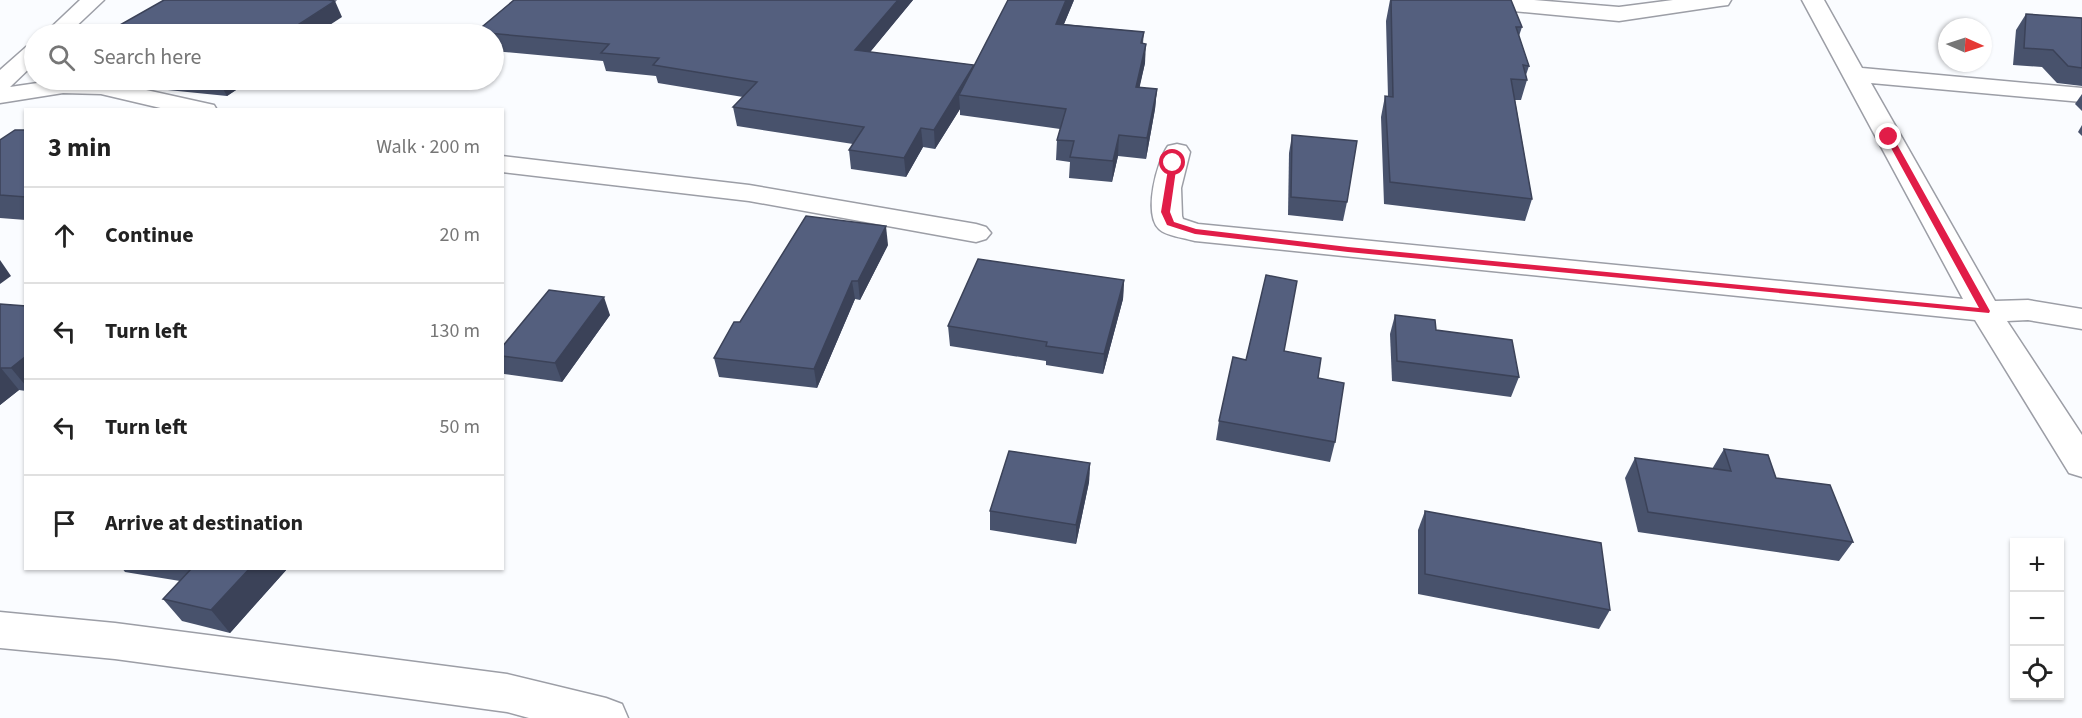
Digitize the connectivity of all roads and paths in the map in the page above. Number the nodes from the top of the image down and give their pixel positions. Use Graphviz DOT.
graph roads {
  1 [pos="93,0"];
  2 [pos="1459,0"];
  3 [pos="1720,0"];
  4 [pos="1813,0"];
  5 [pos="66,24"];
  6 [pos="24,61"];
  7 [pos="1854,74"];
  8 [pos="0,83"];
  9 [pos="38,90"];
  10 [pos="115,90"];
  11 [pos="2082,95"];
  12 [pos="0,96"];
  13 [pos="196,108"];
  14 [pos="1177,152"];
  15 [pos="504,164"];
  16 [pos="976,232"];
  17 [pos="1985,311"];
  18 [pos="2082,319"];
  19 [pos="2082,464"];
  20 [pos="0,630"];
  21 [pos="606,718"];
  1 -- 5 [label="street"];
  2 -- 3 [label="street"];
  4 -- 7 [label="street"];
  6 -- 8 [label="street"];
  7 -- 11 [label="street"];
  7 -- 17 [label="street"];
  9 -- 12 [label="street"];
  10 -- 13 [label="street"];
  14 -- 17 [label="street"];
  15 -- 16 [label="street"];
  17 -- 18 [label="street"];
  17 -- 19 [label="street"];
  20 -- 21 [label="street"];
}
